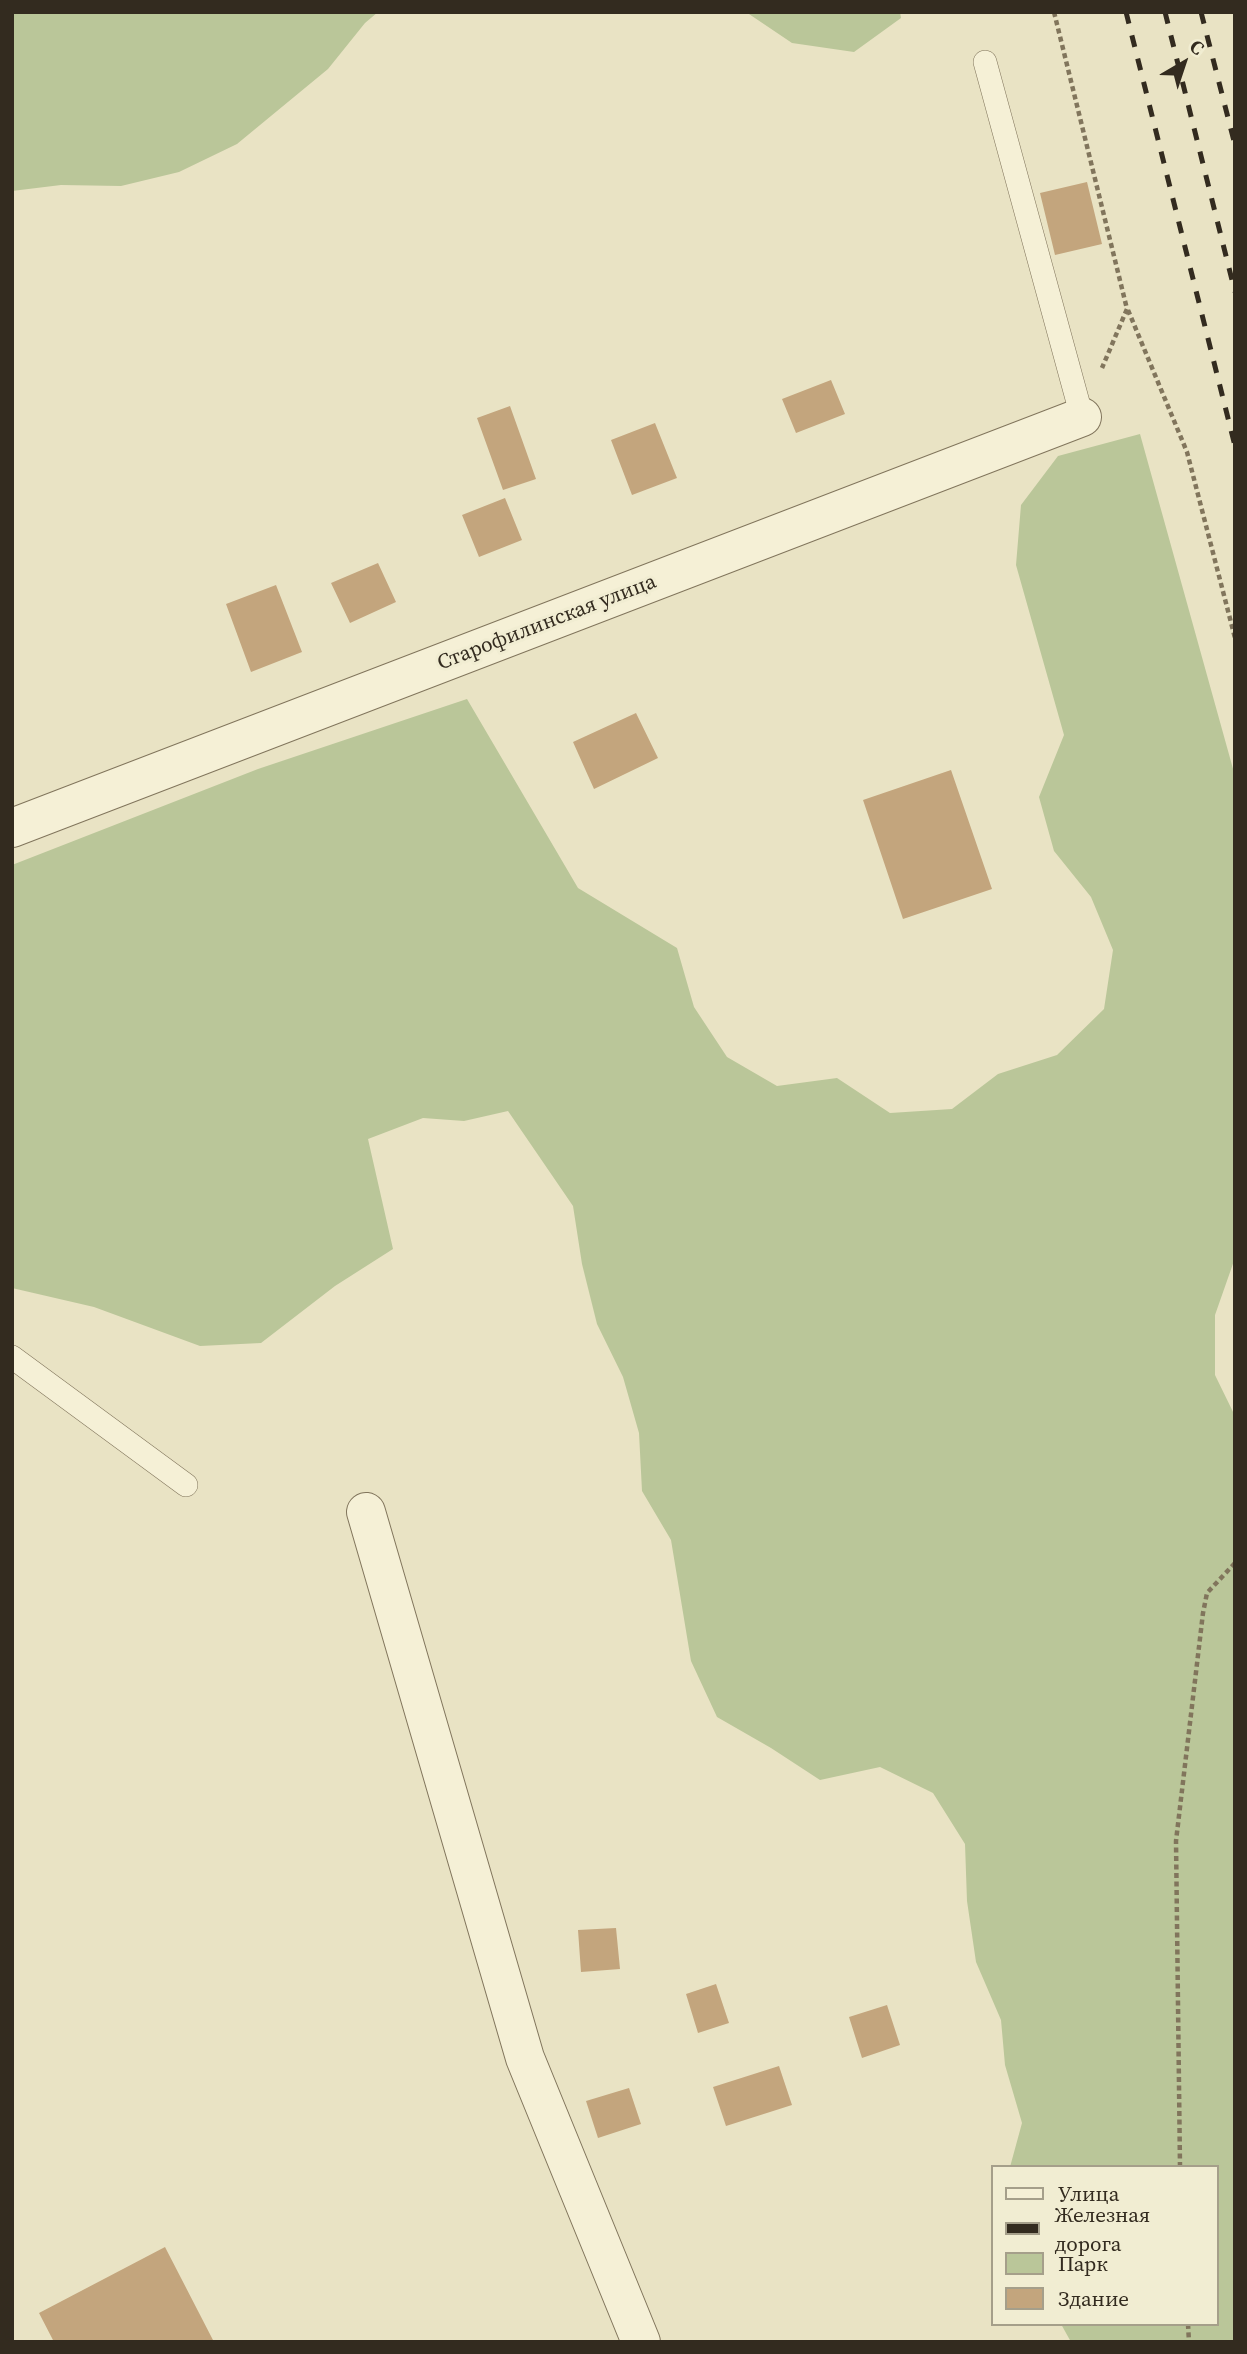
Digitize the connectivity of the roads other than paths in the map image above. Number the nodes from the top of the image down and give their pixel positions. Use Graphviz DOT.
graph roads {
  1 [pos="985,62"];
  2 [pos="1082,417"];
  3 [pos="12,828"];
  4 [pos="12,1357"];
  5 [pos="186,1485"];
  6 [pos="366,1511"];
  7 [pos="641,2342"];
  1 -- 2 [label="lane"];
  2 -- 3 [label="street, Старофилинская улица"];
  4 -- 5 [label="lane"];
  6 -- 7 [label="street"];
}
